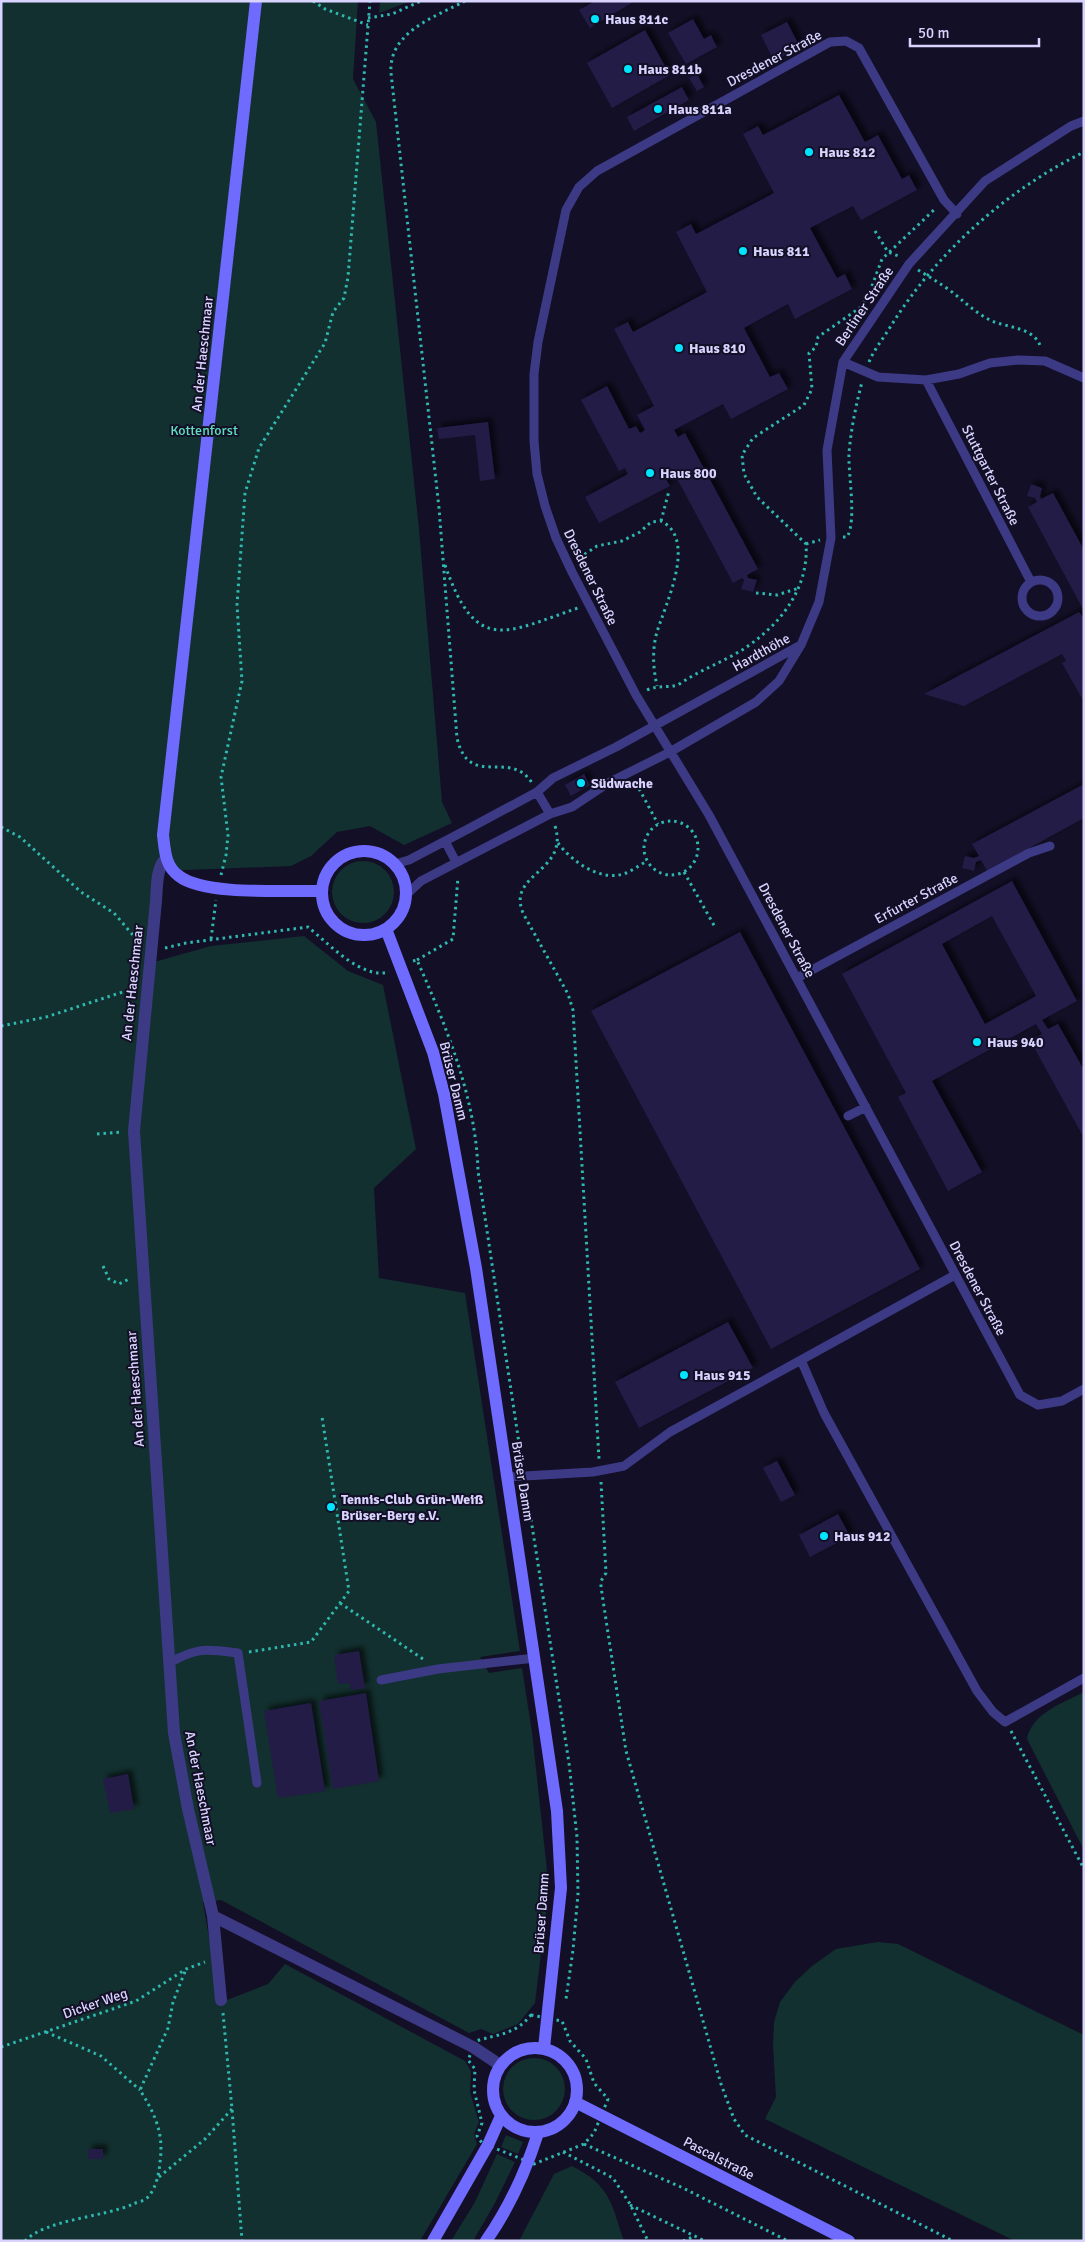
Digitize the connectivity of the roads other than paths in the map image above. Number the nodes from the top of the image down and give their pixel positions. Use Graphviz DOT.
graph roads {
  1 [pos="256,1"];
  2 [pos="1084,121"];
  3 [pos="957,214"];
  4 [pos="843,362"];
  5 [pos="1084,378"];
  6 [pos="926,380"];
  7 [pos="1031,582"];
  8 [pos="801,645"];
  9 [pos="654,725"];
  10 [pos="670,752"];
  11 [pos="537,792"];
  12 [pos="550,814"];
  13 [pos="445,841"];
  14 [pos="1050,846"];
  15 [pos="166,859"];
  16 [pos="456,862"];
  17 [pos="395,864"];
  18 [pos="322,891"];
  19 [pos="406,895"];
  20 [pos="386,929"];
  21 [pos="797,978"];
  22 [pos="866,1107"];
  23 [pos="848,1116"];
  24 [pos="955,1275"];
  25 [pos="801,1360"];
  26 [pos="1084,1389"];
  27 [pos="507,1477"];
  28 [pos="535,1658"];
  29 [pos="169,1663"];
  30 [pos="1084,1678"];
  31 [pos="381,1680"];
  32 [pos="257,1782"];
  33 [pos="213,1916"];
  34 [pos="221,2000"];
  35 [pos="544,2048"];
  36 [pos="500,2065"];
  37 [pos="576,2102"];
  38 [pos="501,2116"];
  39 [pos="538,2133"];
  40 [pos="433,2241"];
  41 [pos="486,2241"];
  42 [pos="850,2241"];
  1 -- 15 [label="street, An der Haeschmaar"];
  2 -- 3 [label="lane, Berliner Straße"];
  3 -- 4 [label="lane, Berliner Straße"];
  3 -- 9 [label="lane, Dresdener Straße"];
  4 -- 6 [label="lane"];
  4 -- 8 [label="lane, Berliner Straße"];
  5 -- 6 [label="lane"];
  6 -- 7 [label="lane, Stuttgarter Straße"];
  7 -- 7 [label="lane"];
  8 -- 9 [label="lane, Hardthöhe"];
  8 -- 10 [label="lane, Hardthöhe"];
  9 -- 10 [label="lane, Dresdener Straße"];
  9 -- 11 [label="lane, Hardthöhe"];
  10 -- 12 [label="lane, Hardthöhe"];
  10 -- 21 [label="lane, Dresdener Straße"];
  11 -- 12 [label="lane"];
  11 -- 13 [label="lane, Hardthöhe"];
  12 -- 16 [label="lane, Hardthöhe"];
  13 -- 16 [label="lane"];
  13 -- 17 [label="lane, Hardthöhe"];
  14 -- 21 [label="lane, Erfurter Straße"];
  15 -- 18 [label="street"];
  15 -- 29 [label="street, An der Haeschmaar"];
  16 -- 19 [label="lane, Hardthöhe"];
  17 -- 18 [label="street"];
  17 -- 19 [label="street"];
  18 -- 20 [label="street"];
  19 -- 20 [label="street"];
  20 -- 27 [label="street, Brüser Damm"];
  21 -- 22 [label="lane, Dresdener Straße"];
  22 -- 23 [label="lane"];
  22 -- 24 [label="lane, Dresdener Straße"];
  24 -- 25 [label="lane"];
  24 -- 26 [label="lane, Dresdener Straße"];
  25 -- 27 [label="lane"];
  25 -- 30 [label="lane"];
  27 -- 28 [label="street, Brüser Damm"];
  28 -- 31 [label="lane"];
  28 -- 35 [label="street, Brüser Damm"];
  29 -- 32 [label="lane"];
  29 -- 33 [label="street, An der Haeschmaar"];
  33 -- 34 [label="street, An der Haeschmaar"];
  33 -- 36 [label="street"];
  35 -- 36 [label="street"];
  35 -- 37 [label="street"];
  36 -- 38 [label="street"];
  37 -- 39 [label="street"];
  37 -- 42 [label="street, Pascalstraße"];
  38 -- 39 [label="street"];
  38 -- 40 [label="street"];
  39 -- 41 [label="street"];
}
